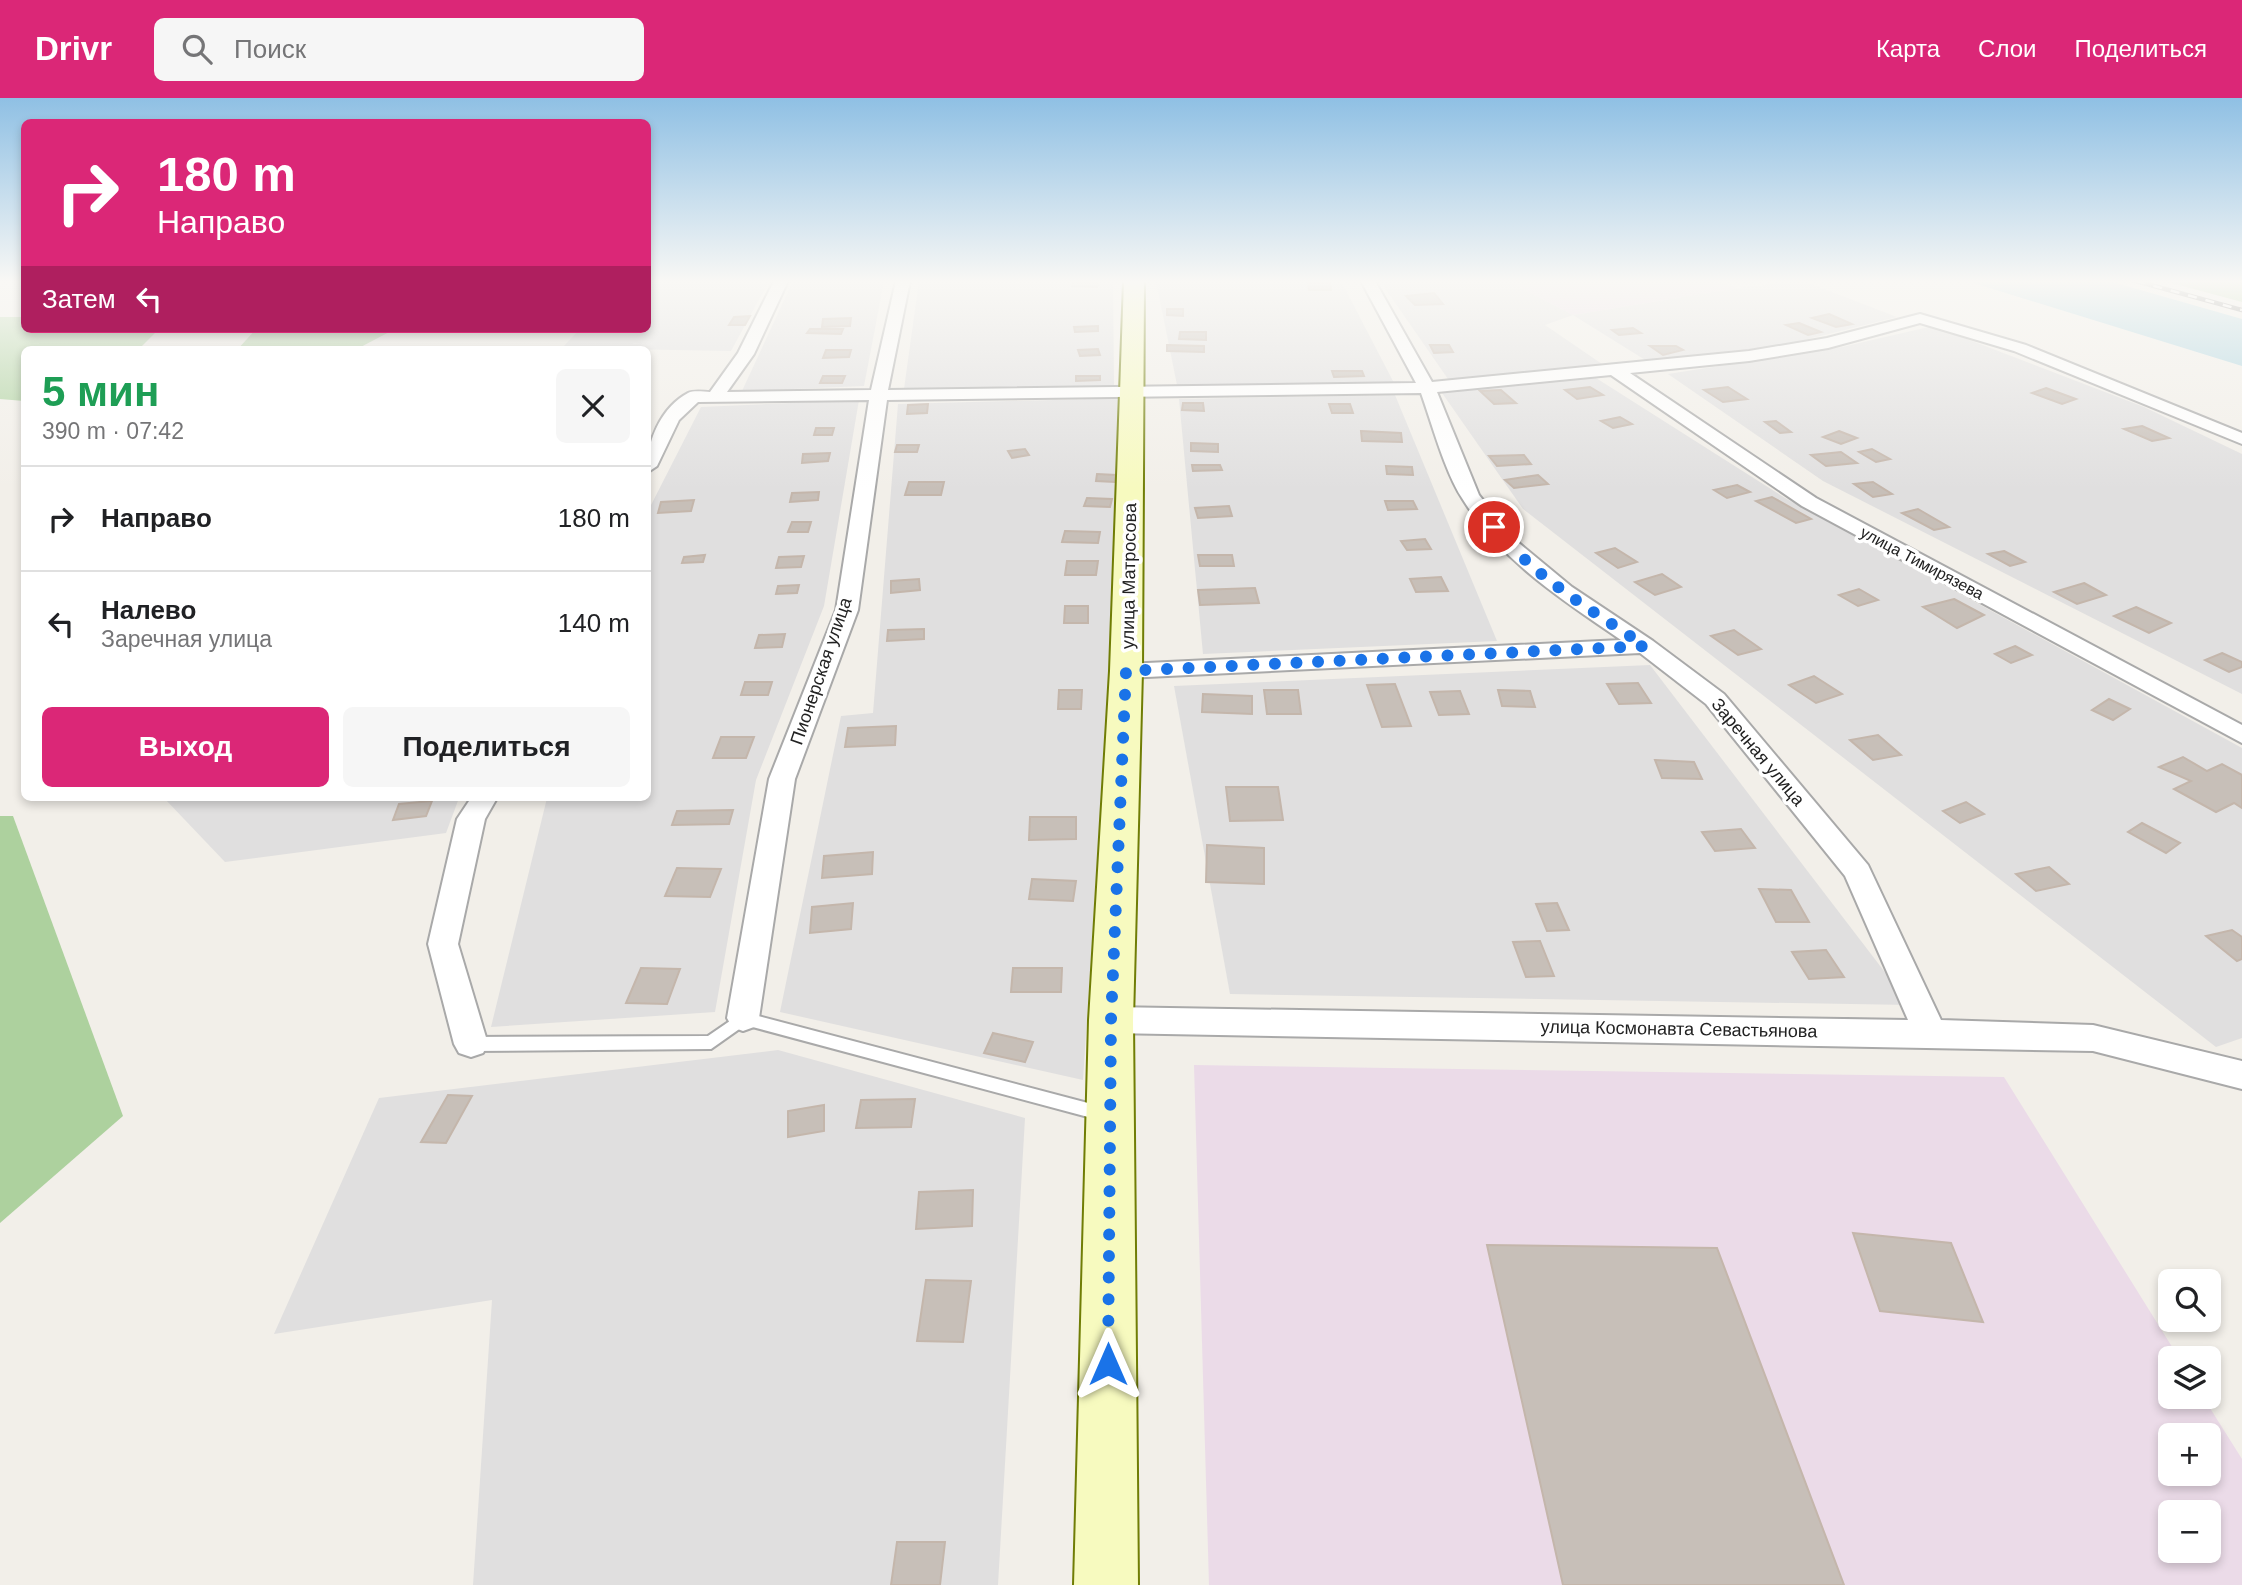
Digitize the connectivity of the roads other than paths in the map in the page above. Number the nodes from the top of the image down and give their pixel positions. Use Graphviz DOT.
graph roads {
  1 [pos="748,350"];
  2 [pos="888,350"];
  3 [pos="1134,350"];
  4 [pos="1406,350"];
  5 [pos="1783,350"];
  6 [pos="2026,350"];
  7 [pos="1615,370"];
  8 [pos="1427,388"];
  9 [pos="1134,391"];
  10 [pos="879,393"];
  11 [pos="715,397"];
  12 [pos="2242,439"];
  13 [pos="651,460"];
  14 [pos="1645,646"];
  15 [pos="1126,671"];
  16 [pos="2242,735"];
  17 [pos="482,801"];
  18 [pos="743,1018"];
  19 [pos="1111,1020"];
  20 [pos="1930,1033"];
  21 [pos="471,1044"];
  22 [pos="2242,1075"];
  23 [pos="1111,1116"];
  24 [pos="1106,1585"];
  1 -- 11 [label="street"];
  2 -- 10 [label="street, Пионерская улица"];
  3 -- 9 [label="main road, улица Матросова"];
  4 -- 8 [label="street, Заречная улица"];
  5 -- 7 [label="street"];
  6 -- 12 [label="street"];
  7 -- 8 [label="street"];
  7 -- 16 [label="street, улица Тимирязева"];
  8 -- 9 [label="street"];
  8 -- 14 [label="street, Заречная улица"];
  9 -- 10 [label="street"];
  9 -- 15 [label="main road, улица Матросова"];
  10 -- 11 [label="street"];
  10 -- 18 [label="street, Пионерская улица"];
  11 -- 13 [label="street"];
  14 -- 15 [label="street"];
  14 -- 20 [label="street, Заречная улица"];
  15 -- 19 [label="main road, улица Матросова"];
  17 -- 21 [label="street"];
  18 -- 21 [label="lane"];
  18 -- 23 [label="lane"];
  19 -- 20 [label="street, улица Космонавта Севастьянова"];
  19 -- 23 [label="main road, улица Матросова"];
  20 -- 22 [label="street, улица Космонавта Севастьянова"];
  23 -- 24 [label="main road, улица Матросова"];
}
